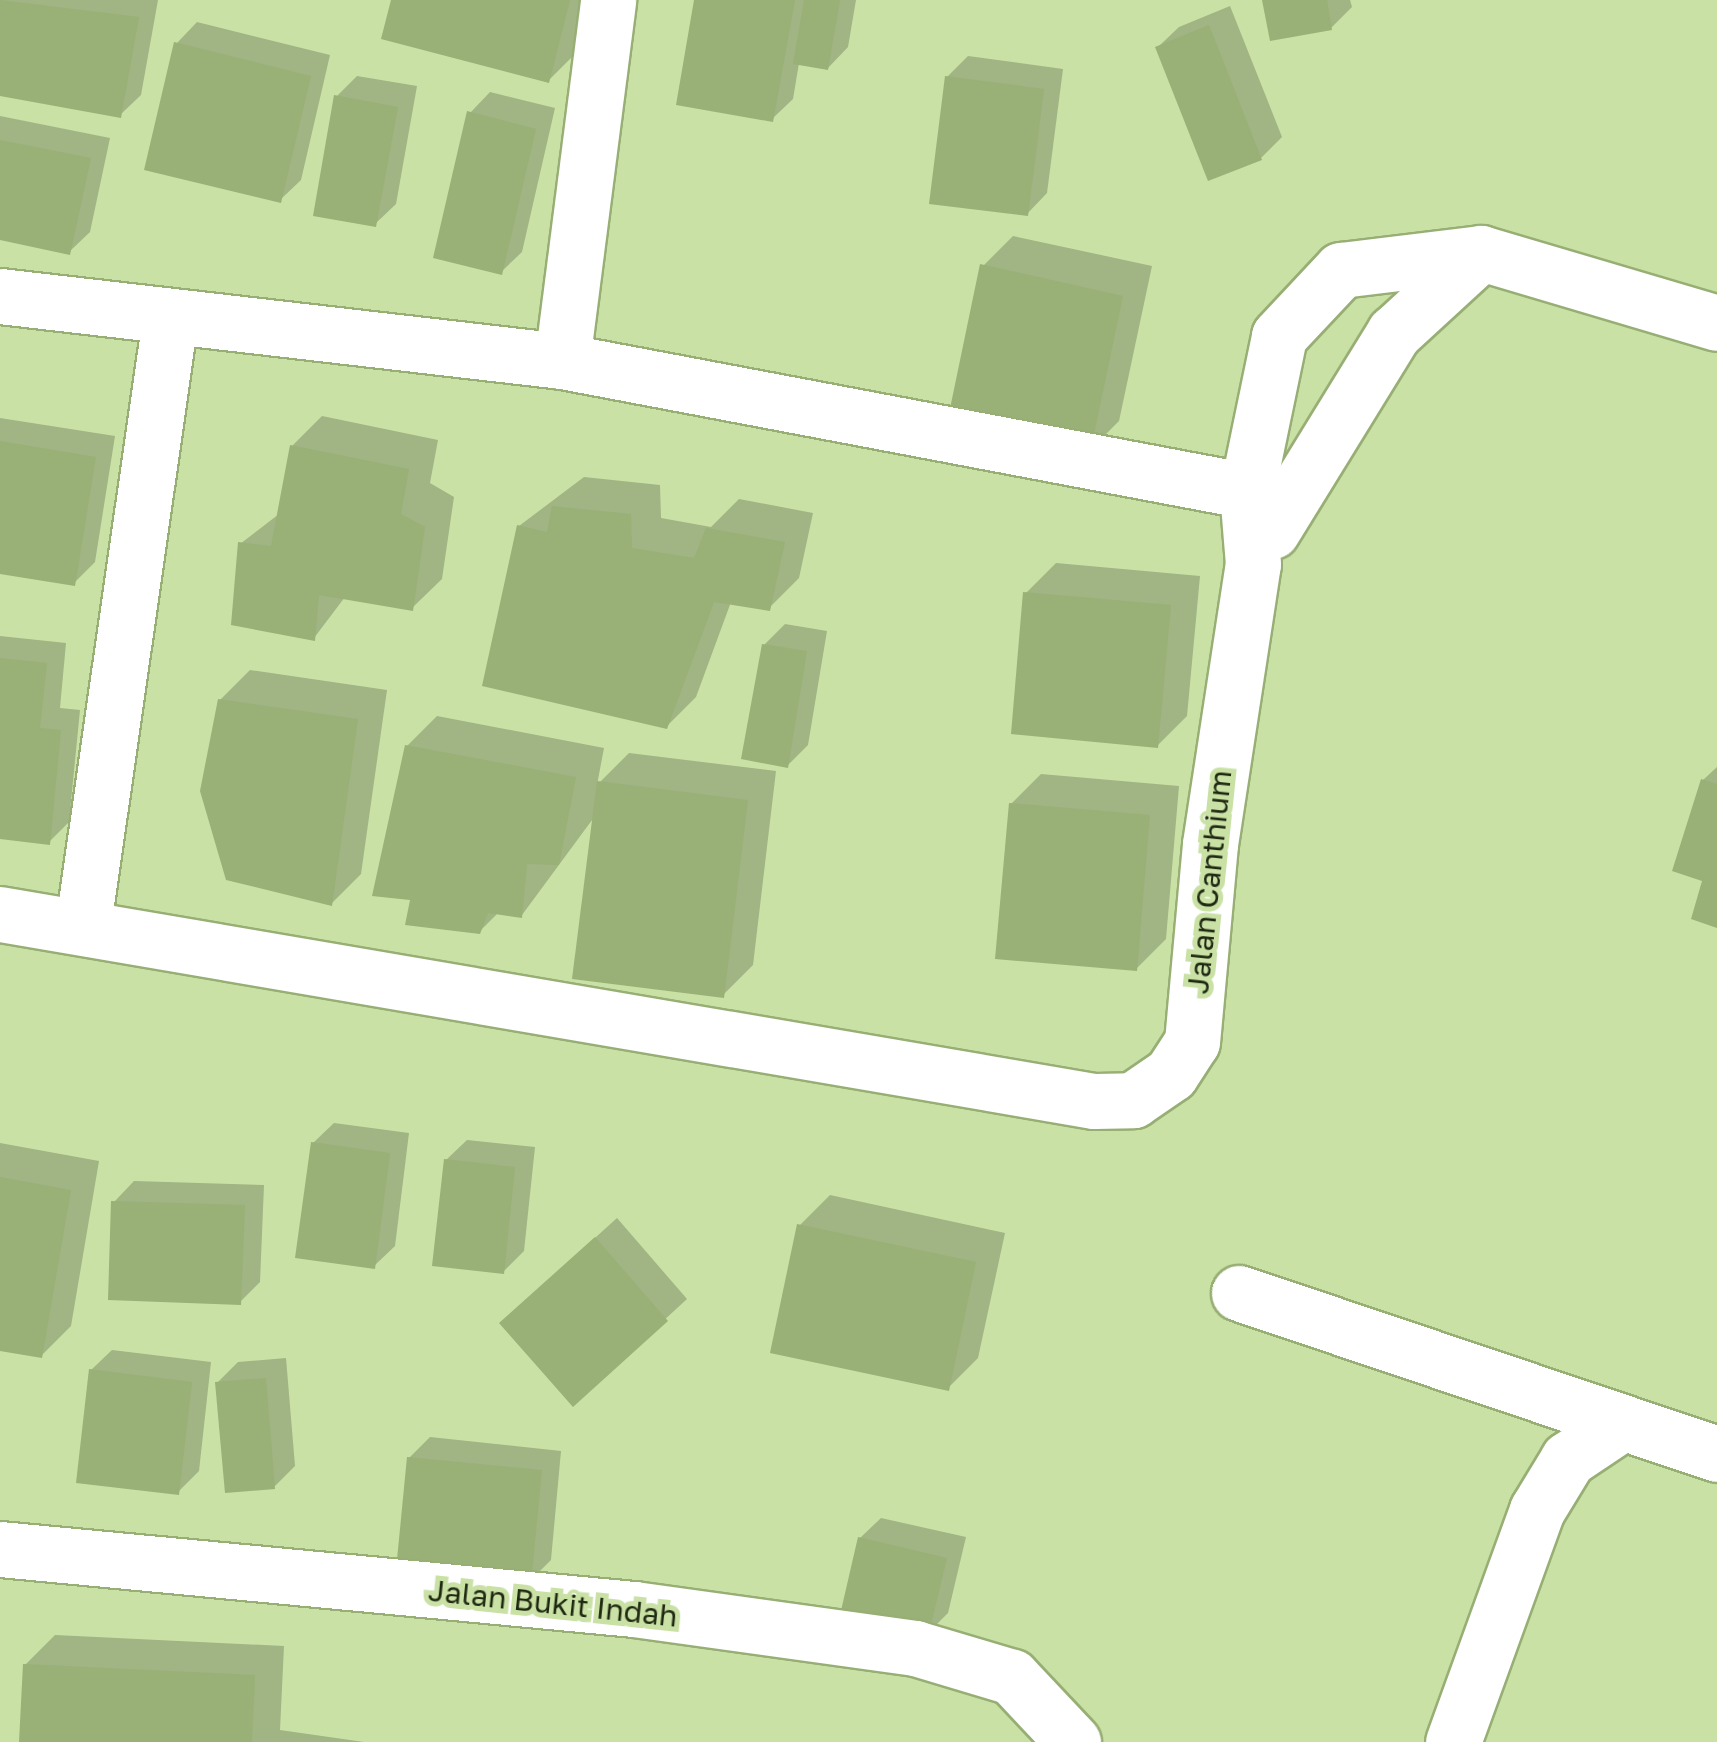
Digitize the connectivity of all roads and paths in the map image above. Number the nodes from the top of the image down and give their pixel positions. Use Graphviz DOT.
graph roads {
  1 [pos="608,0"];
  2 [pos="1482,253"];
  3 [pos="0,296"];
  4 [pos="170,319"];
  5 [pos="1717,324"];
  6 [pos="562,360"];
  7 [pos="1269,495"];
  8 [pos="0,914"];
  9 [pos="83,924"];
  10 [pos="1239,1293"];
  11 [pos="1622,1422"];
  12 [pos="1717,1454"];
  13 [pos="0,1549"];
  14 [pos="1073,1742"];
  15 [pos="1453,1742"];
  1 -- 6 [label="street"];
  2 -- 5 [label="street, Jalan Canthium"];
  2 -- 7 [label="street"];
  2 -- 7 [label="street, Jalan Canthium"];
  3 -- 4 [label="street"];
  4 -- 6 [label="street"];
  4 -- 9 [label="street"];
  6 -- 7 [label="street"];
  7 -- 9 [label="street, Jalan Canthium"];
  8 -- 9 [label="street, Jalan Canthium"];
  10 -- 11 [label="street"];
  11 -- 12 [label="street"];
  11 -- 15 [label="street"];
  13 -- 14 [label="street, Jalan Bukit Indah"];
}
